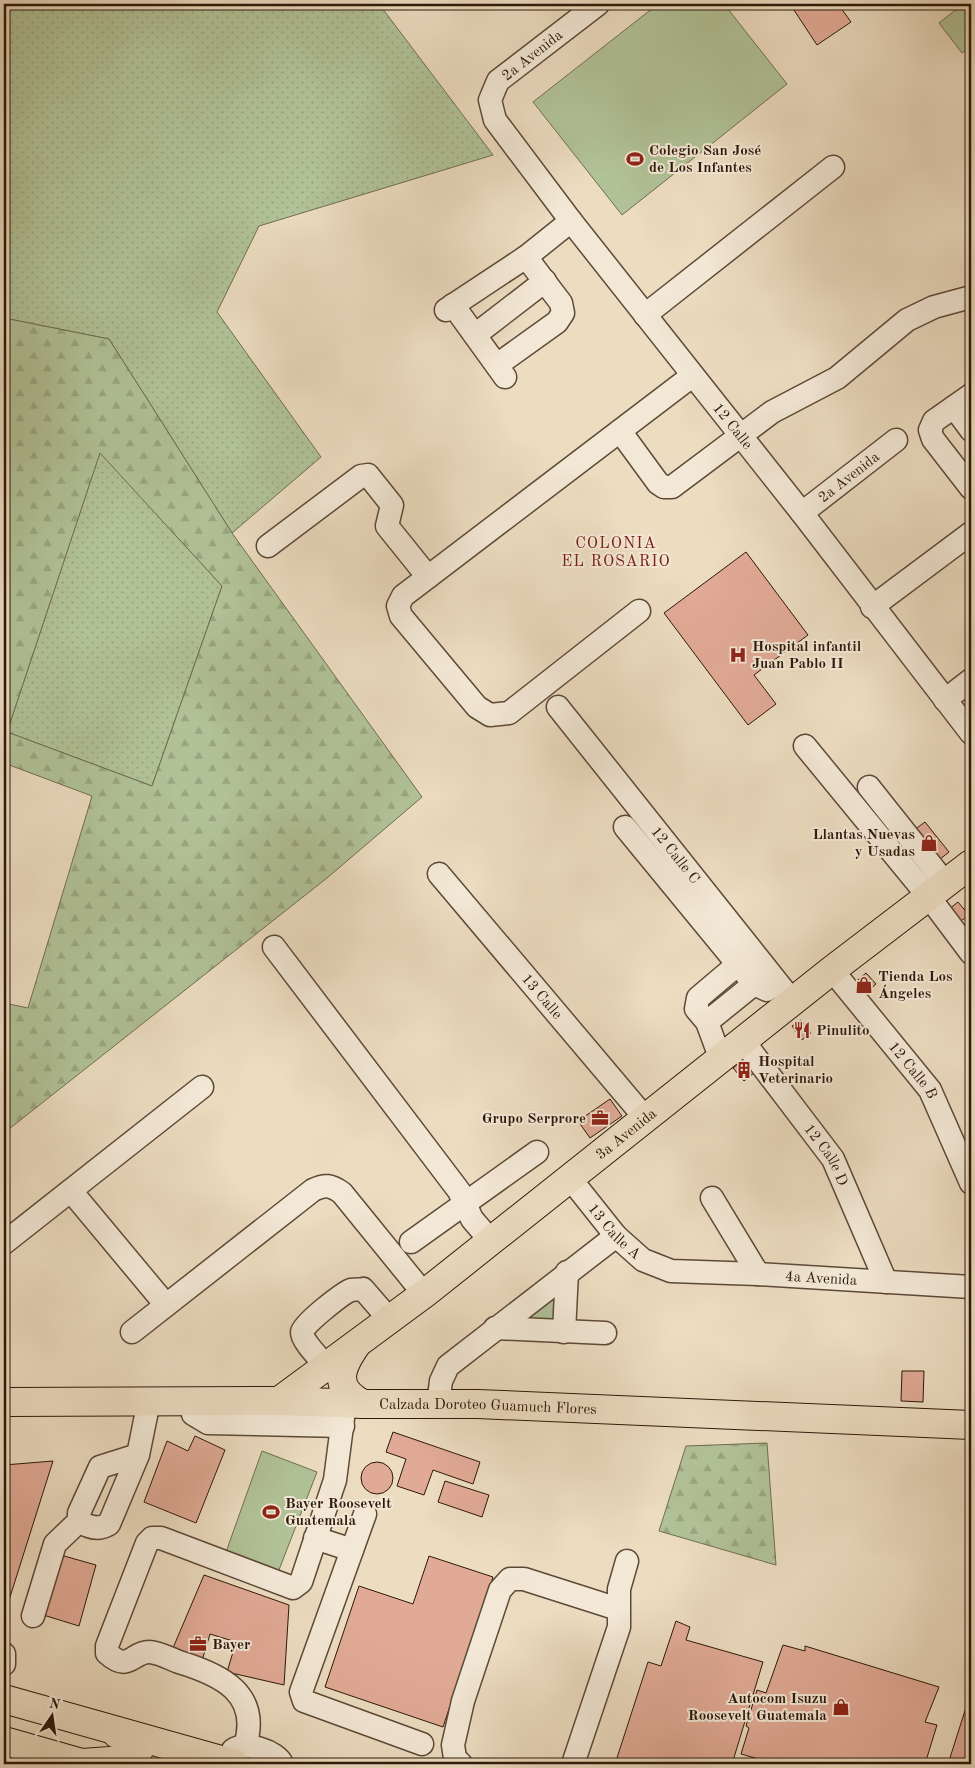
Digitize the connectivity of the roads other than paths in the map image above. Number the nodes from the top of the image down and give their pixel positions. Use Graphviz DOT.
graph roads {
  1 [pos="598,4"];
  2 [pos="495,120"];
  3 [pos="833,168"];
  4 [pos="571,221"];
  5 [pos="526,257"];
  6 [pos="545,281"];
  7 [pos="971,296"];
  8 [pos="645,315"];
  9 [pos="475,335"];
  10 [pos="692,376"];
  11 [pos="962,401"];
  12 [pos="971,430"];
  13 [pos="620,431"];
  14 [pos="741,437"];
  15 [pos="896,440"];
  16 [pos="971,488"];
  17 [pos="802,513"];
  18 [pos="971,533"];
  19 [pos="268,546"];
  20 [pos="428,577"];
  21 [pos="872,607"];
  22 [pos="639,611"];
  23 [pos="971,680"];
  24 [pos="945,700"];
  25 [pos="558,708"];
  26 [pos="971,733"];
  27 [pos="805,746"];
  28 [pos="869,787"];
  29 [pos="625,827"];
  30 [pos="971,864"];
  31 [pos="439,874"];
  32 [pos="938,890"];
  33 [pos="274,947"];
  34 [pos="971,953"];
  35 [pos="737,965"];
  36 [pos="832,970"];
  37 [pos="754,984"];
  38 [pos="793,1002"];
  39 [pos="707,1022"];
  40 [pos="744,1042"];
  41 [pos="721,1060"];
  42 [pos="202,1087"];
  43 [pos="646,1119"];
  44 [pos="537,1152"];
  45 [pos="569,1177"];
  46 [pos="971,1183"];
  47 [pos="71,1191"];
  48 [pos="465,1198"];
  49 [pos="712,1198"];
  50 [pos="496,1236"];
  51 [pos="616,1236"];
  52 [pos="411,1242"];
  53 [pos="4,1243"];
  54 [pos="671,1271"];
  55 [pos="567,1272"];
  56 [pos="758,1274"];
  57 [pos="886,1282"];
  58 [pos="971,1287"];
  59 [pos="424,1294"];
  60 [pos="166,1305"];
  61 [pos="389,1319"];
  62 [pos="495,1328"];
  63 [pos="132,1332"];
  64 [pos="564,1332"];
  65 [pos="605,1333"];
  66 [pos="358,1343"];
  67 [pos="326,1366"];
  68 [pos="149,1401"];
  69 [pos="190,1401"];
  70 [pos="279,1401"];
  71 [pos="4,1402"];
  72 [pos="438,1404"];
  73 [pos="350,1411"];
  74 [pos="971,1425"];
  75 [pos="138,1455"];
  76 [pos="366,1514"];
  77 [pos="79,1521"];
  78 [pos="315,1538"];
  79 [pos="352,1550"];
  80 [pos="627,1560"];
  81 [pos="618,1609"];
  82 [pos="33,1616"];
  83 [pos="4,1654"];
  84 [pos="4,1664"];
  85 [pos="4,1699"];
  86 [pos="97,1727"];
  87 [pos="4,1740"];
  88 [pos="422,1744"];
  89 [pos="31,1757"];
  90 [pos="234,1757"];
  91 [pos="73,1762"];
  92 [pos="282,1764"];
  93 [pos="461,1764"];
  94 [pos="573,1764"];
  1 -- 2 [label="street, 2a Avenida"];
  2 -- 4 [label="street, 12 Calle"];
  3 -- 8 [label="street"];
  4 -- 5 [label="street"];
  4 -- 8 [label="street, 12 Calle"];
  5 -- 6 [label="street"];
  5 -- 9 [label="street"];
  6 -- 9 [label="street"];
  6 -- 9 [label="street"];
  7 -- 14 [label="street"];
  8 -- 10 [label="street, 12 Calle"];
  10 -- 13 [label="street"];
  10 -- 14 [label="street, 12 Calle"];
  11 -- 12 [label="street"];
  11 -- 16 [label="street"];
  13 -- 14 [label="street"];
  13 -- 20 [label="street"];
  14 -- 17 [label="street, 12 Calle"];
  15 -- 17 [label="street, 2a Avenida"];
  17 -- 21 [label="street, 12 Calle"];
  18 -- 21 [label="street"];
  19 -- 20 [label="street"];
  20 -- 22 [label="street"];
  21 -- 24 [label="street, 12 Calle"];
  23 -- 24 [label="street"];
  24 -- 26 [label="street, 12 Calle"];
  25 -- 38 [label="street, 12 Calle C"];
  27 -- 32 [label="street"];
  28 -- 32 [label="street"];
  29 -- 35 [label="street"];
  30 -- 32 [label="main road, 3a Avenida"];
  31 -- 43 [label="street, 13 Calle"];
  32 -- 34 [label="street"];
  32 -- 36 [label="main road, 3a Avenida"];
  33 -- 48 [label="street"];
  35 -- 37 [label="street"];
  35 -- 39 [label="street"];
  36 -- 38 [label="main road, 3a Avenida"];
  36 -- 46 [label="street, 12 Calle B"];
  37 -- 38 [label="street"];
  37 -- 39 [label="street"];
  38 -- 40 [label="main road, 3a Avenida"];
  39 -- 41 [label="street"];
  40 -- 41 [label="main road, 3a Avenida"];
  40 -- 57 [label="street, 12 Calle D"];
  41 -- 43 [label="main road, 3a Avenida"];
  42 -- 47 [label="street"];
  43 -- 45 [label="main road, 3a Avenida"];
  44 -- 48 [label="street"];
  45 -- 50 [label="main road, 3a Avenida"];
  45 -- 51 [label="street, 13 Calle A"];
  47 -- 53 [label="street"];
  47 -- 60 [label="street"];
  48 -- 50 [label="street"];
  48 -- 52 [label="street"];
  49 -- 56 [label="street"];
  50 -- 59 [label="main road, 3a Avenida"];
  51 -- 54 [label="street, 13 Calle A"];
  51 -- 55 [label="street"];
  54 -- 56 [label="street, 4a Avenida"];
  55 -- 62 [label="street"];
  55 -- 64 [label="street"];
  56 -- 57 [label="street, 4a Avenida"];
  57 -- 58 [label="street, 4a Avenida"];
  59 -- 60 [label="street"];
  59 -- 61 [label="main road, 3a Avenida"];
  60 -- 63 [label="street"];
  61 -- 66 [label="main road, 3a Avenida"];
  61 -- 67 [label="street"];
  62 -- 64 [label="street"];
  62 -- 72 [label="street"];
  64 -- 65 [label="street"];
  66 -- 67 [label="main road, 3a Avenida"];
  66 -- 73 [label="main road"];
  67 -- 70 [label="main road, 3a Avenida"];
  68 -- 69 [label="main road, Calzada Doroteo Guamuch Flores"];
  68 -- 71 [label="main road, Calzada Doroteo Guamuch Flores"];
  68 -- 75 [label="street"];
  69 -- 70 [label="main road, Calzada Doroteo Guamuch Flores"];
  69 -- 73 [label="street"];
  70 -- 73 [label="main road, Calzada Doroteo Guamuch Flores"];
  72 -- 73 [label="main road, Calzada Doroteo Guamuch Flores"];
  72 -- 74 [label="main road, Calzada Doroteo Guamuch Flores"];
  73 -- 78 [label="street"];
  75 -- 77 [label="street"];
  75 -- 77 [label="street"];
  76 -- 79 [label="street"];
  77 -- 82 [label="street"];
  78 -- 79 [label="street"];
  78 -- 90 [label="street"];
  79 -- 88 [label="street"];
  80 -- 81 [label="street"];
  81 -- 93 [label="street"];
  81 -- 94 [label="street"];
  83 -- 84 [label="street"];
  85 -- 86 [label="main road"];
  86 -- 90 [label="main road"];
  86 -- 91 [label="main road"];
  87 -- 89 [label="main road"];
  89 -- 91 [label="main road"];
  90 -- 92 [label="street"];
}
